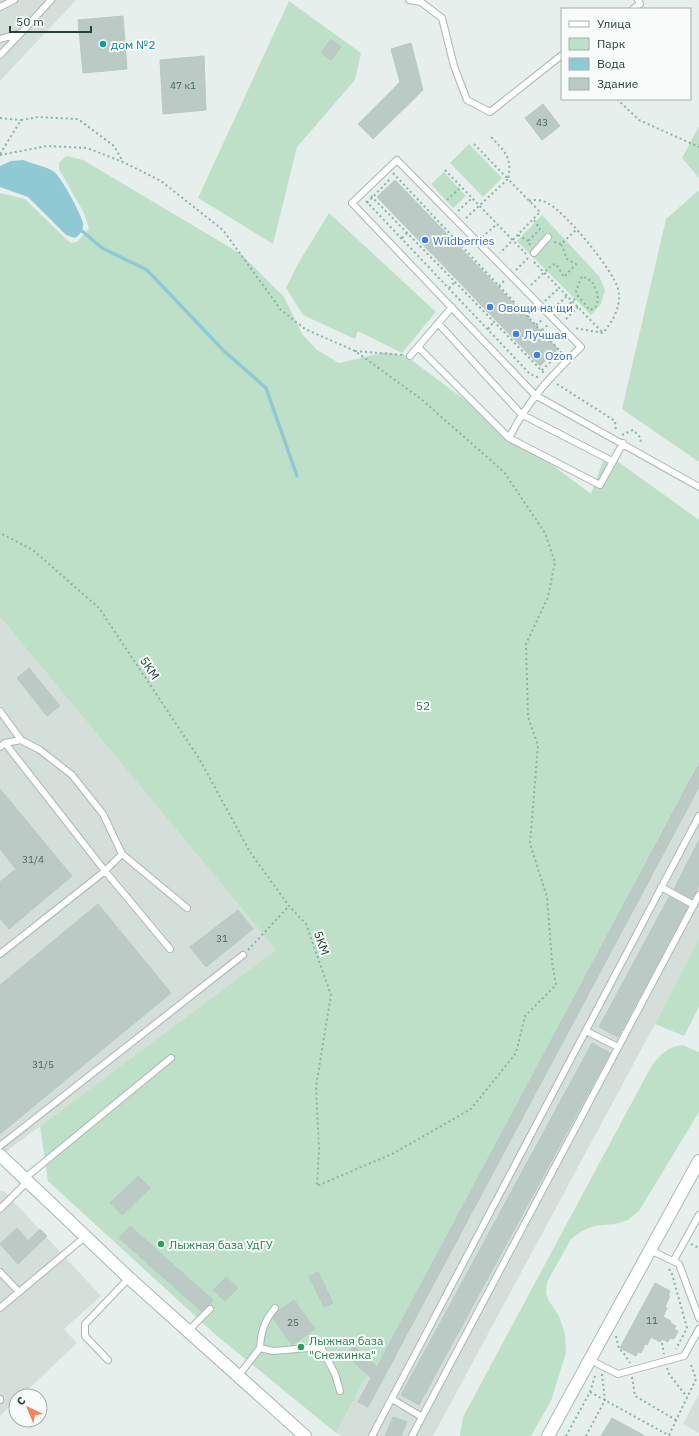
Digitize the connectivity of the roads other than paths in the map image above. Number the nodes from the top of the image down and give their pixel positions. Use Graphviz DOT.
graph roads {
  1 [pos="14,0"];
  2 [pos="50,0"];
  3 [pos="409,0"];
  4 [pos="638,0"];
  5 [pos="0,7"];
  6 [pos="634,8"];
  7 [pos="21,33"];
  8 [pos="0,39"];
  9 [pos="0,55"];
  10 [pos="561,56"];
  11 [pos="548,237"];
  12 [pos="534,253"];
  13 [pos="452,307"];
  14 [pos="438,323"];
  15 [pos="418,347"];
  16 [pos="410,356"];
  17 [pos="535,395"];
  18 [pos="521,414"];
  19 [pos="509,438"];
  20 [pos="624,442"];
  21 [pos="612,461"];
  22 [pos="699,487"];
  23 [pos="0,711"];
  24 [pos="21,740"];
  25 [pos="2,745"];
  26 [pos="699,816"];
  27 [pos="122,854"];
  28 [pos="105,871"];
  29 [pos="662,887"];
  30 [pos="699,895"];
  31 [pos="694,905"];
  32 [pos="187,908"];
  33 [pos="170,949"];
  34 [pos="0,954"];
  35 [pos="243,955"];
  36 [pos="586,1031"];
  37 [pos="618,1047"];
  38 [pos="171,1058"];
  39 [pos="0,1146"];
  40 [pos="0,1155"];
  41 [pos="699,1161"];
  42 [pos="26,1180"];
  43 [pos="0,1209"];
  44 [pos="699,1215"];
  45 [pos="86,1236"];
  46 [pos="650,1250"];
  47 [pos="674,1260"];
  48 [pos="0,1272"];
  49 [pos="129,1278"];
  50 [pos="19,1292"];
  51 [pos="0,1308"];
  52 [pos="275,1308"];
  53 [pos="210,1309"];
  54 [pos="699,1318"];
  55 [pos="699,1329"];
  56 [pos="189,1330"];
  57 [pos="260,1348"];
  58 [pos="108,1360"];
  59 [pos="595,1362"];
  60 [pos="239,1375"];
  61 [pos="340,1391"];
  62 [pos="392,1399"];
  63 [pos="422,1417"];
  64 [pos="305,1436"];
  65 [pos="372,1436"];
  66 [pos="412,1436"];
  67 [pos="548,1436"];
  1 -- 5 [label="lane"];
  2 -- 7 [label="lane"];
  3 -- 10 [label="lane"];
  4 -- 6 [label="lane"];
  7 -- 8 [label="lane"];
  7 -- 9 [label="lane"];
  11 -- 12 [label="lane"];
  13 -- 14 [label="lane"];
  13 -- 17 [label="lane"];
  13 -- 17 [label="lane"];
  14 -- 15 [label="lane"];
  14 -- 18 [label="lane"];
  15 -- 16 [label="lane"];
  15 -- 19 [label="lane"];
  17 -- 18 [label="lane"];
  17 -- 20 [label="lane"];
  18 -- 19 [label="lane"];
  18 -- 21 [label="lane"];
  19 -- 21 [label="lane"];
  20 -- 21 [label="lane"];
  20 -- 22 [label="lane"];
  23 -- 24 [label="lane"];
  24 -- 25 [label="lane"];
  24 -- 27 [label="lane"];
  25 -- 28 [label="lane"];
  26 -- 29 [label="lane"];
  27 -- 28 [label="lane"];
  27 -- 32 [label="lane"];
  28 -- 33 [label="lane"];
  28 -- 34 [label="lane"];
  29 -- 31 [label="lane"];
  29 -- 36 [label="lane"];
  30 -- 31 [label="lane"];
  31 -- 37 [label="lane"];
  35 -- 39 [label="lane"];
  36 -- 37 [label="lane"];
  36 -- 62 [label="lane"];
  37 -- 63 [label="lane"];
  38 -- 42 [label="lane"];
  40 -- 42 [label="street"];
  41 -- 46 [label="street"];
  42 -- 43 [label="lane"];
  42 -- 45 [label="street"];
  44 -- 47 [label="lane"];
  45 -- 49 [label="street"];
  45 -- 50 [label="lane"];
  46 -- 47 [label="lane"];
  46 -- 59 [label="street"];
  47 -- 54 [label="lane"];
  48 -- 50 [label="lane"];
  49 -- 56 [label="street"];
  49 -- 58 [label="lane"];
  50 -- 51 [label="lane"];
  52 -- 57 [label="lane"];
  53 -- 56 [label="lane"];
  55 -- 59 [label="lane"];
  56 -- 60 [label="street"];
  57 -- 60 [label="lane"];
  57 -- 61 [label="lane"];
  59 -- 67 [label="street"];
  60 -- 64 [label="street"];
  62 -- 63 [label="lane"];
  62 -- 65 [label="lane"];
  63 -- 66 [label="lane"];
}
